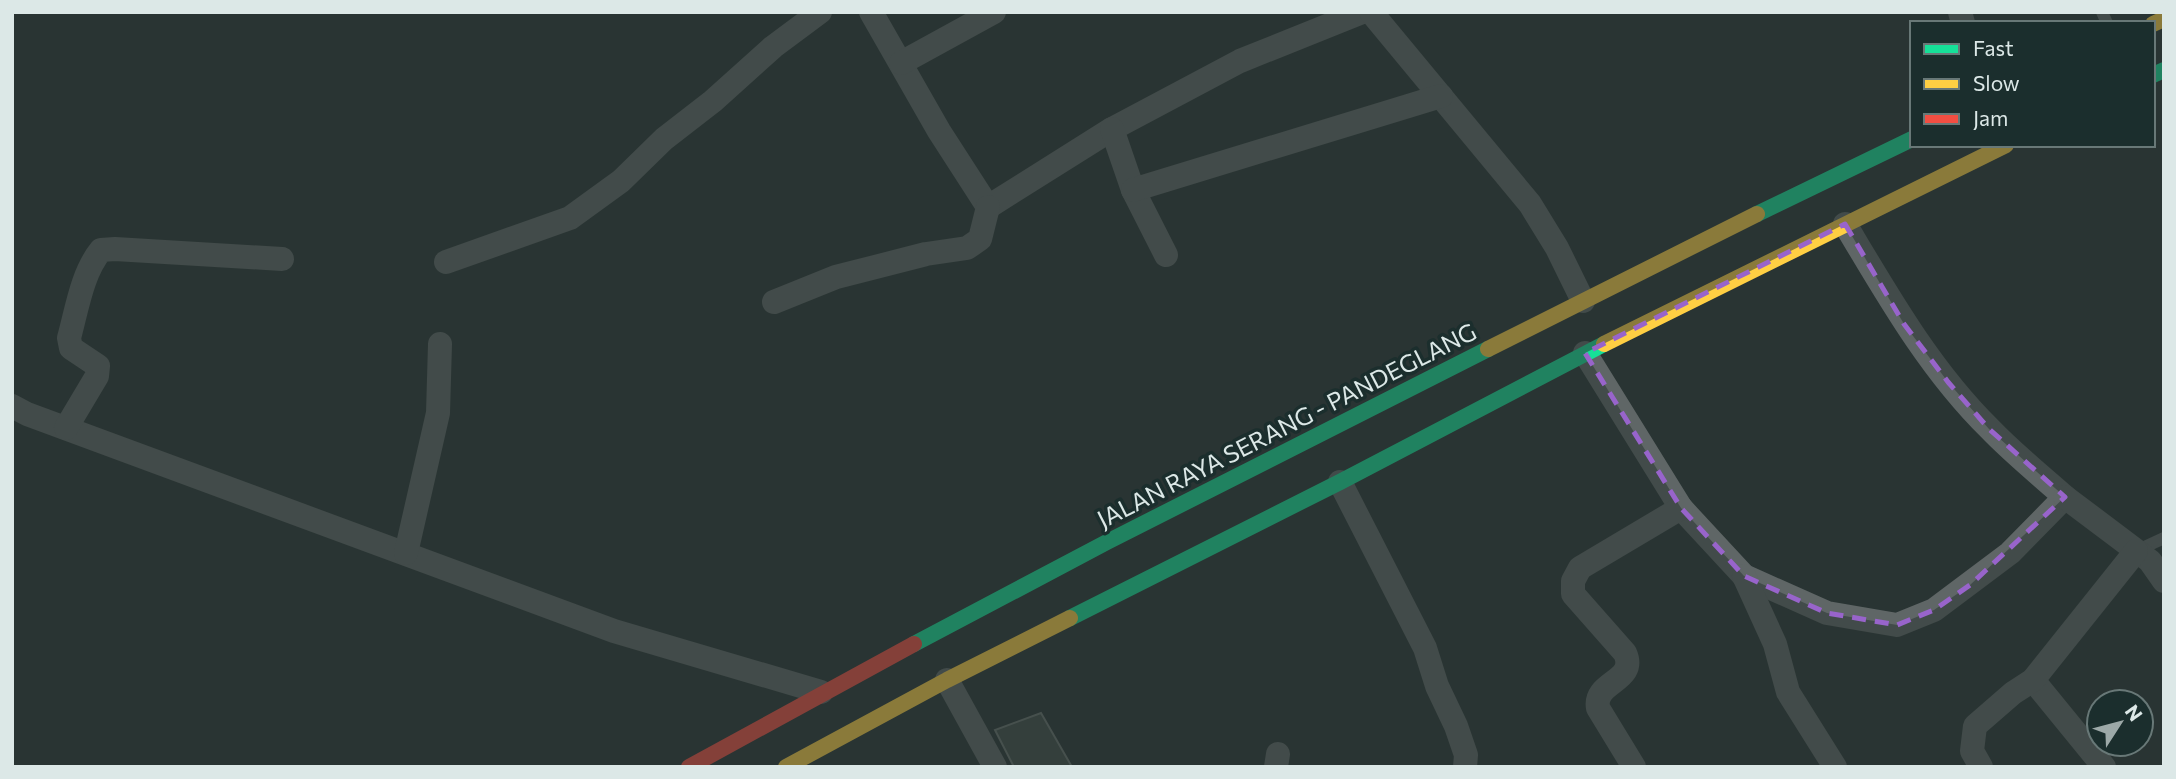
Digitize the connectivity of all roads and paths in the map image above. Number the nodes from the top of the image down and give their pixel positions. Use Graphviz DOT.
graph roads {
  1 [pos="820,12"];
  2 [pos="871,12"];
  3 [pos="994,12"];
  4 [pos="1362,12"];
  5 [pos="1371,12"];
  6 [pos="901,63"];
  7 [pos="1441,96"];
  8 [pos="1112,130"];
  9 [pos="1910,140"];
  10 [pos="2002,147"];
  11 [pos="1133,190"];
  12 [pos="988,207"];
  13 [pos="1845,224"];
  14 [pos="1166,255"];
  15 [pos="282,259"];
  16 [pos="446,262"];
  17 [pos="1583,301"];
  18 [pos="774,302"];
  19 [pos="440,344"];
  20 [pos="1585,353"];
  21 [pos="12,406"];
  22 [pos="66,428"];
  23 [pos="1340,482"];
  24 [pos="2065,497"];
  25 [pos="1681,508"];
  26 [pos="2164,538"];
  27 [pos="2136,551"];
  28 [pos="406,553"];
  29 [pos="1744,576"];
  30 [pos="2164,581"];
  31 [pos="947,680"];
  32 [pos="2032,680"];
  33 [pos="821,692"];
  34 [pos="689,767"];
  35 [pos="786,767"];
  36 [pos="995,767"];
  37 [pos="1465,767"];
  38 [pos="1634,767"];
  39 [pos="1835,767"];
  40 [pos="1981,767"];
  41 [pos="2104,767"];
  1 -- 16 [label="street"];
  2 -- 6 [label="street"];
  3 -- 6 [label="street"];
  4 -- 8 [label="street"];
  5 -- 7 [label="street"];
  6 -- 12 [label="street"];
  7 -- 11 [label="street"];
  7 -- 17 [label="street"];
  8 -- 11 [label="street"];
  8 -- 12 [label="street"];
  9 -- 17 [label="highway, JALAN RAYA SERANG - PANDEGLANG"];
  10 -- 13 [label="highway"];
  11 -- 14 [label="street"];
  12 -- 18 [label="street"];
  13 -- 20 [label="highway"];
  13 -- 24 [label="street"];
  15 -- 22 [label="street"];
  17 -- 33 [label="highway, JALAN RAYA SERANG - PANDEGLANG"];
  19 -- 28 [label="street"];
  20 -- 23 [label="highway"];
  20 -- 25 [label="street"];
  21 -- 22 [label="street"];
  22 -- 28 [label="street"];
  23 -- 31 [label="highway"];
  23 -- 37 [label="street"];
  24 -- 27 [label="street"];
  24 -- 29 [label="street"];
  25 -- 29 [label="street"];
  25 -- 38 [label="street"];
  26 -- 27 [label="lane"];
  27 -- 30 [label="street"];
  27 -- 32 [label="street"];
  28 -- 33 [label="street"];
  29 -- 39 [label="street"];
  31 -- 35 [label="highway"];
  31 -- 36 [label="street"];
  32 -- 40 [label="street"];
  32 -- 41 [label="street"];
  33 -- 34 [label="highway, JALAN RAYA SERANG - PANDEGLANG"];
}
